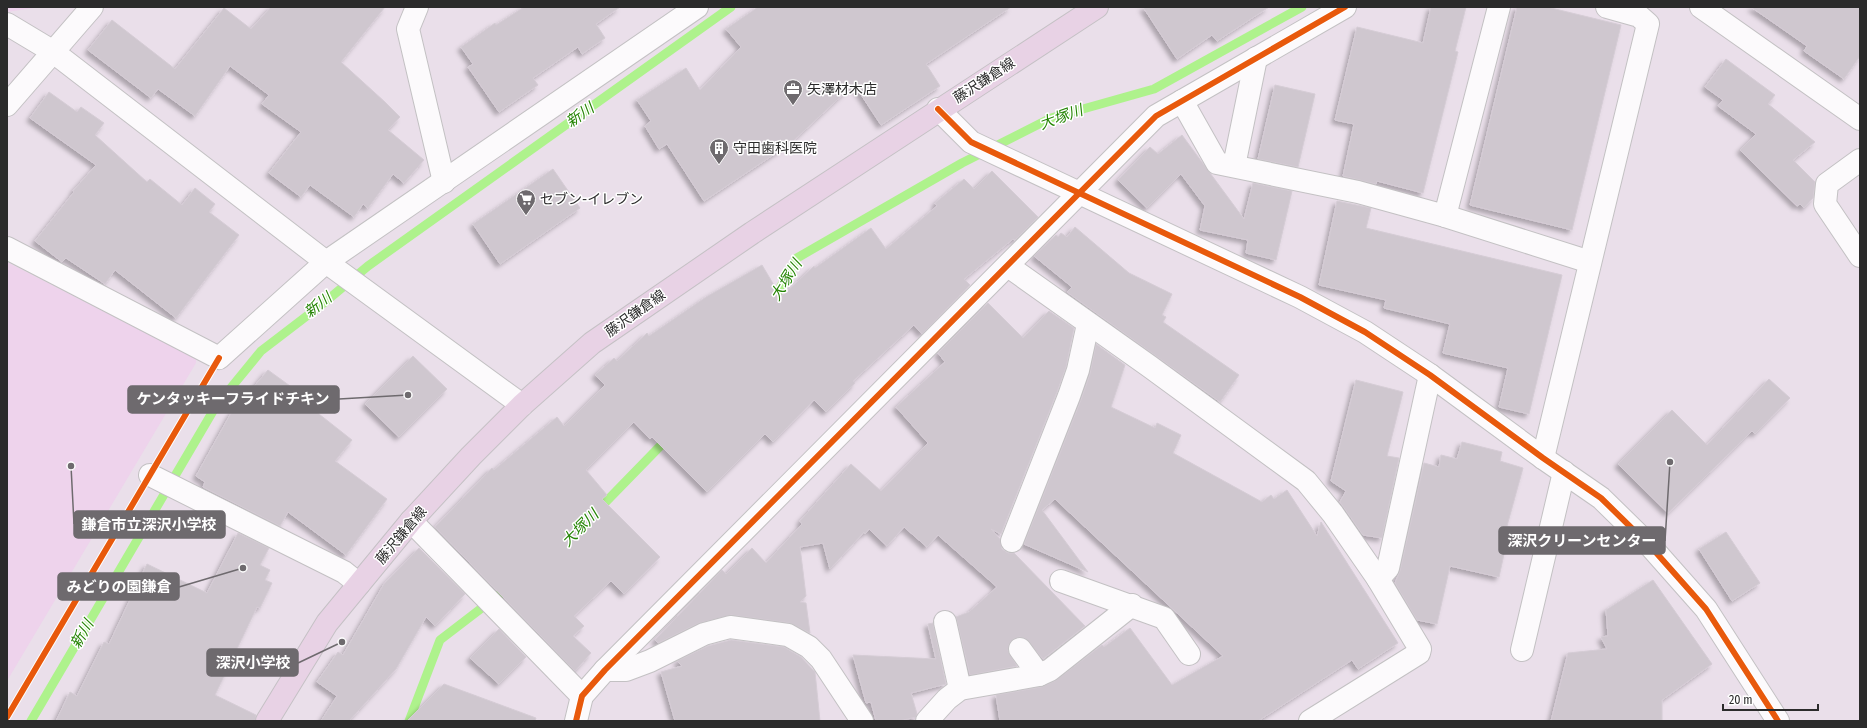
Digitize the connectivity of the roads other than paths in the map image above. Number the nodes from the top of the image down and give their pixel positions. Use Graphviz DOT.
graph roads {
  1 [pos="92,7"];
  2 [pos="417,7"];
  3 [pos="697,7"];
  4 [pos="1097,7"];
  5 [pos="1345,7"];
  6 [pos="1498,7"];
  7 [pos="1607,7"];
  8 [pos="1701,7"];
  9 [pos="7,24"];
  10 [pos="52,52"];
  11 [pos="1256,58"];
  12 [pos="1182,101"];
  13 [pos="7,106"];
  14 [pos="938,109"];
  15 [pos="1860,119"];
  16 [pos="1860,160"];
  17 [pos="1234,166"];
  18 [pos="444,182"];
  19 [pos="1081,192"];
  20 [pos="1446,216"];
  21 [pos="7,248"];
  22 [pos="1860,256"];
  23 [pos="326,262"];
  24 [pos="1590,262"];
  25 [pos="1008,266"];
  26 [pos="1088,324"];
  27 [pos="1430,375"];
  28 [pos="522,405"];
  29 [pos="1543,458"];
  30 [pos="1564,472"];
  31 [pos="154,477"];
  32 [pos="411,521"];
  33 [pos="1012,541"];
  34 [pos="1378,579"];
  35 [pos="1061,581"];
  36 [pos="359,584"];
  37 [pos="1132,605"];
  38 [pos="945,622"];
  39 [pos="1020,649"];
  40 [pos="1522,650"];
  41 [pos="1189,654"];
  42 [pos="605,670"];
  43 [pos="1039,674"];
  44 [pos="960,689"];
  45 [pos="582,696"];
  46 [pos="267,721"];
  47 [pos="576,721"];
  48 [pos="862,721"];
  49 [pos="928,721"];
  50 [pos="1310,721"];
  51 [pos="1778,721"];
  1 -- 10 [label="street"];
  2 -- 18 [label="street"];
  3 -- 18 [label="street"];
  4 -- 14 [label="main road, 藤沢鎌倉線"];
  5 -- 11 [label="street"];
  6 -- 20 [label="street"];
  7 -- 24 [label="street"];
  8 -- 15 [label="street"];
  9 -- 10 [label="street"];
  10 -- 13 [label="street"];
  10 -- 23 [label="street"];
  11 -- 12 [label="street"];
  11 -- 17 [label="street"];
  12 -- 17 [label="street"];
  12 -- 19 [label="street"];
  14 -- 19 [label="street"];
  14 -- 28 [label="main road, 藤沢鎌倉線"];
  16 -- 22 [label="street"];
  17 -- 20 [label="street"];
  18 -- 23 [label="street"];
  19 -- 25 [label="street"];
  19 -- 27 [label="street"];
  20 -- 24 [label="street"];
  21 -- 23 [label="street"];
  23 -- 28 [label="street"];
  24 -- 29 [label="street"];
  25 -- 26 [label="street"];
  25 -- 42 [label="street"];
  26 -- 33 [label="street"];
  26 -- 34 [label="street"];
  27 -- 29 [label="street"];
  27 -- 34 [label="street"];
  28 -- 32 [label="main road, 藤沢鎌倉線"];
  29 -- 30 [label="street"];
  30 -- 40 [label="street"];
  30 -- 51 [label="street"];
  31 -- 36 [label="street"];
  32 -- 36 [label="main road, 藤沢鎌倉線"];
  32 -- 45 [label="street"];
  34 -- 50 [label="street"];
  35 -- 37 [label="street"];
  36 -- 46 [label="main road, 藤沢鎌倉線"];
  37 -- 41 [label="street"];
  37 -- 43 [label="street"];
  38 -- 44 [label="street"];
  39 -- 43 [label="street"];
  42 -- 45 [label="street"];
  42 -- 48 [label="street"];
  43 -- 44 [label="street"];
  44 -- 49 [label="street"];
  45 -- 47 [label="street"];
}
